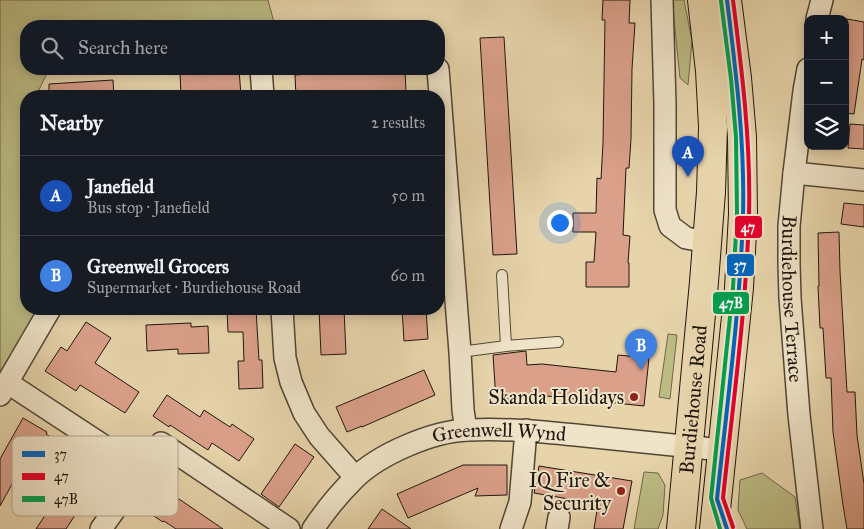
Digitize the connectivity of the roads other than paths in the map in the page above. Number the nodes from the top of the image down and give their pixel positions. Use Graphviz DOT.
graph roads {
  1 [pos="662,0"];
  2 [pos="702,0"];
  3 [pos="727,0"];
  4 [pos="822,0"];
  5 [pos="818,15"];
  6 [pos="261,75"];
  7 [pos="438,75"];
  8 [pos="263,90"];
  9 [pos="440,90"];
  10 [pos="804,91"];
  11 [pos="445,159"];
  12 [pos="794,173"];
  13 [pos="864,180"];
  14 [pos="708,242"];
  15 [pos="502,275"];
  16 [pos="47,315"];
  17 [pos="282,315"];
  18 [pos="558,342"];
  19 [pos="506,346"];
  20 [pos="460,352"];
  21 [pos="4,390"];
  22 [pos="466,430"];
  23 [pos="526,430"];
  24 [pos="83,436"];
  25 [pos="688,447"];
  26 [pos="722,450"];
  27 [pos="178,454"];
  28 [pos="355,478"];
  29 [pos="717,500"];
  30 [pos="110,516"];
  31 [pos="101,529"];
  32 [pos="289,529"];
  33 [pos="314,529"];
  34 [pos="511,529"];
  35 [pos="681,529"];
  36 [pos="714,529"];
  37 [pos="727,529"];
  38 [pos="812,529"];
  1 -- 14 [label="street"];
  2 -- 14 [label="main road, Burdiehouse Road"];
  3 -- 26 [label="main road, Burdiehouse Road"];
  4 -- 5 [label="street"];
  6 -- 8 [label="street"];
  7 -- 9 [label="street"];
  10 -- 12 [label="street, Burdiehouse Terrace"];
  11 -- 20 [label="street"];
  12 -- 13 [label="street"];
  12 -- 38 [label="street, Burdiehouse Terrace"];
  14 -- 25 [label="main road, Burdiehouse Road"];
  15 -- 19 [label="lane"];
  16 -- 21 [label="street"];
  17 -- 28 [label="street"];
  18 -- 19 [label="lane"];
  19 -- 20 [label="lane"];
  20 -- 22 [label="street"];
  21 -- 24 [label="street"];
  22 -- 23 [label="street, Greenwell Wynd"];
  22 -- 28 [label="street, Greenwell Wynd"];
  23 -- 25 [label="street, Greenwell Wynd"];
  23 -- 34 [label="street"];
  25 -- 26 [label="street, Greenwell Wynd"];
  25 -- 35 [label="main road, Burdiehouse Road"];
  26 -- 29 [label="main road, Burdiehouse Road"];
  27 -- 32 [label="street"];
  28 -- 33 [label="street, Greenwell Wynd"];
  29 -- 36 [label="main road, Burdiehouse Road"];
  29 -- 37 [label="lane"];
  30 -- 31 [label="street"];
}
